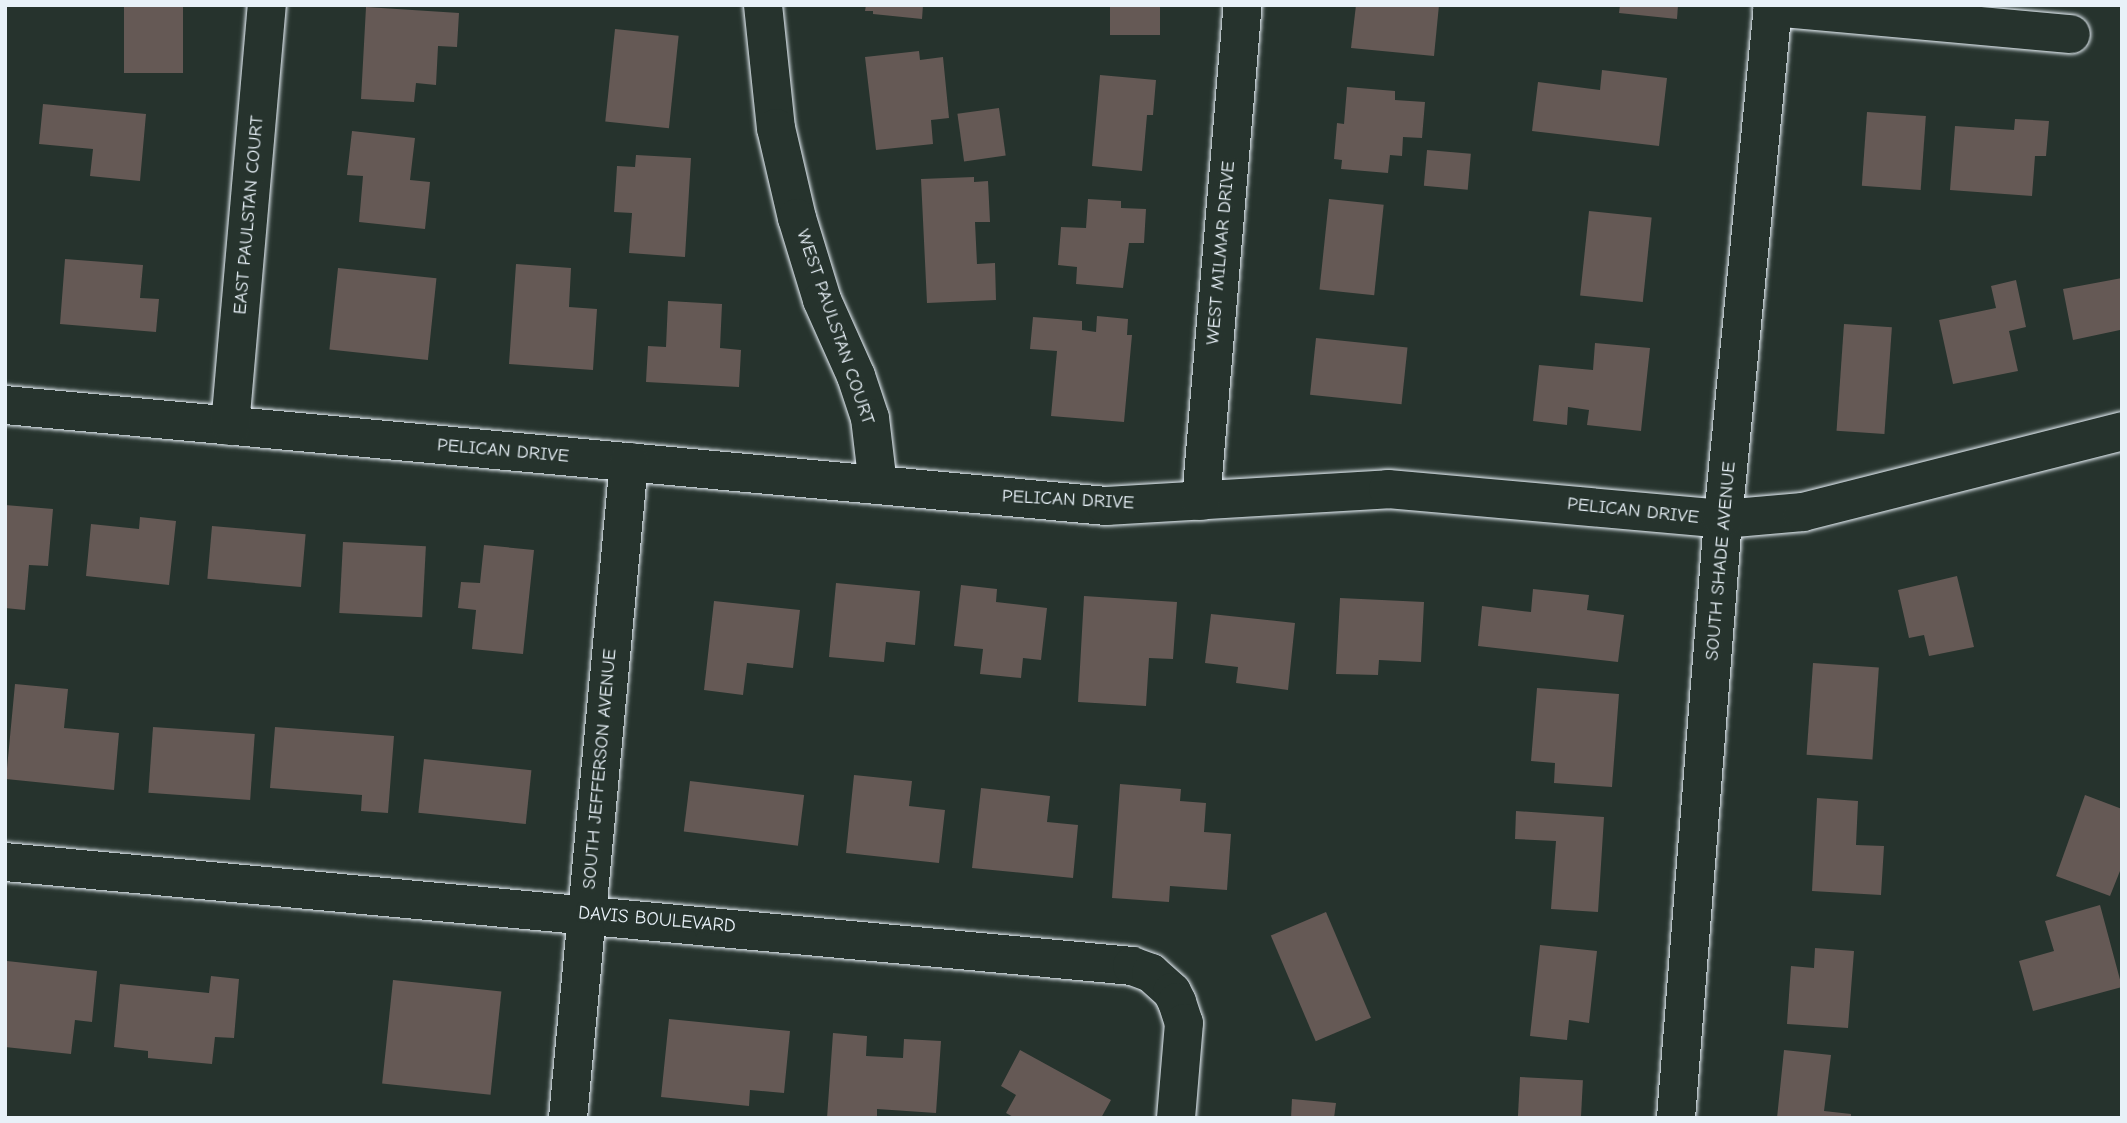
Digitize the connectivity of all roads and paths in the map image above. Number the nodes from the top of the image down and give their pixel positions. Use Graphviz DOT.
graph roads {
  1 [pos="267,5"];
  2 [pos="764,5"];
  3 [pos="1243,5"];
  4 [pos="1772,6"];
  5 [pos="2071,34"];
  6 [pos="5,405"];
  7 [pos="230,426"];
  8 [pos="2122,431"];
  9 [pos="629,462"];
  10 [pos="878,485"];
  11 [pos="1201,501"];
  12 [pos="1723,519"];
  13 [pos="5,862"];
  14 [pos="587,914"];
  15 [pos="568,1118"];
  16 [pos="1176,1118"];
  17 [pos="1676,1118"];
  1 -- 7 [label="street, EAST PAULSTAN COURT"];
  2 -- 10 [label="street, WEST PAULSTAN COURT"];
  3 -- 11 [label="street, WEST MILMAR DRIVE"];
  4 -- 5 [label="street"];
  4 -- 12 [label="street, SOUTH SHADE AVENUE"];
  6 -- 7 [label="street, PELICAN DRIVE"];
  7 -- 9 [label="street, PELICAN DRIVE"];
  8 -- 12 [label="street, PELICAN DRIVE"];
  9 -- 10 [label="street, PELICAN DRIVE"];
  9 -- 14 [label="street, SOUTH JEFFERSON AVENUE"];
  10 -- 11 [label="street, PELICAN DRIVE"];
  11 -- 12 [label="street, PELICAN DRIVE"];
  12 -- 17 [label="street, SOUTH SHADE AVENUE"];
  13 -- 14 [label="street, DAVIS BOULEVARD"];
  14 -- 15 [label="street, SOUTH JEFFERSON AVENUE"];
  14 -- 16 [label="street, DAVIS BOULEVARD"];
}
